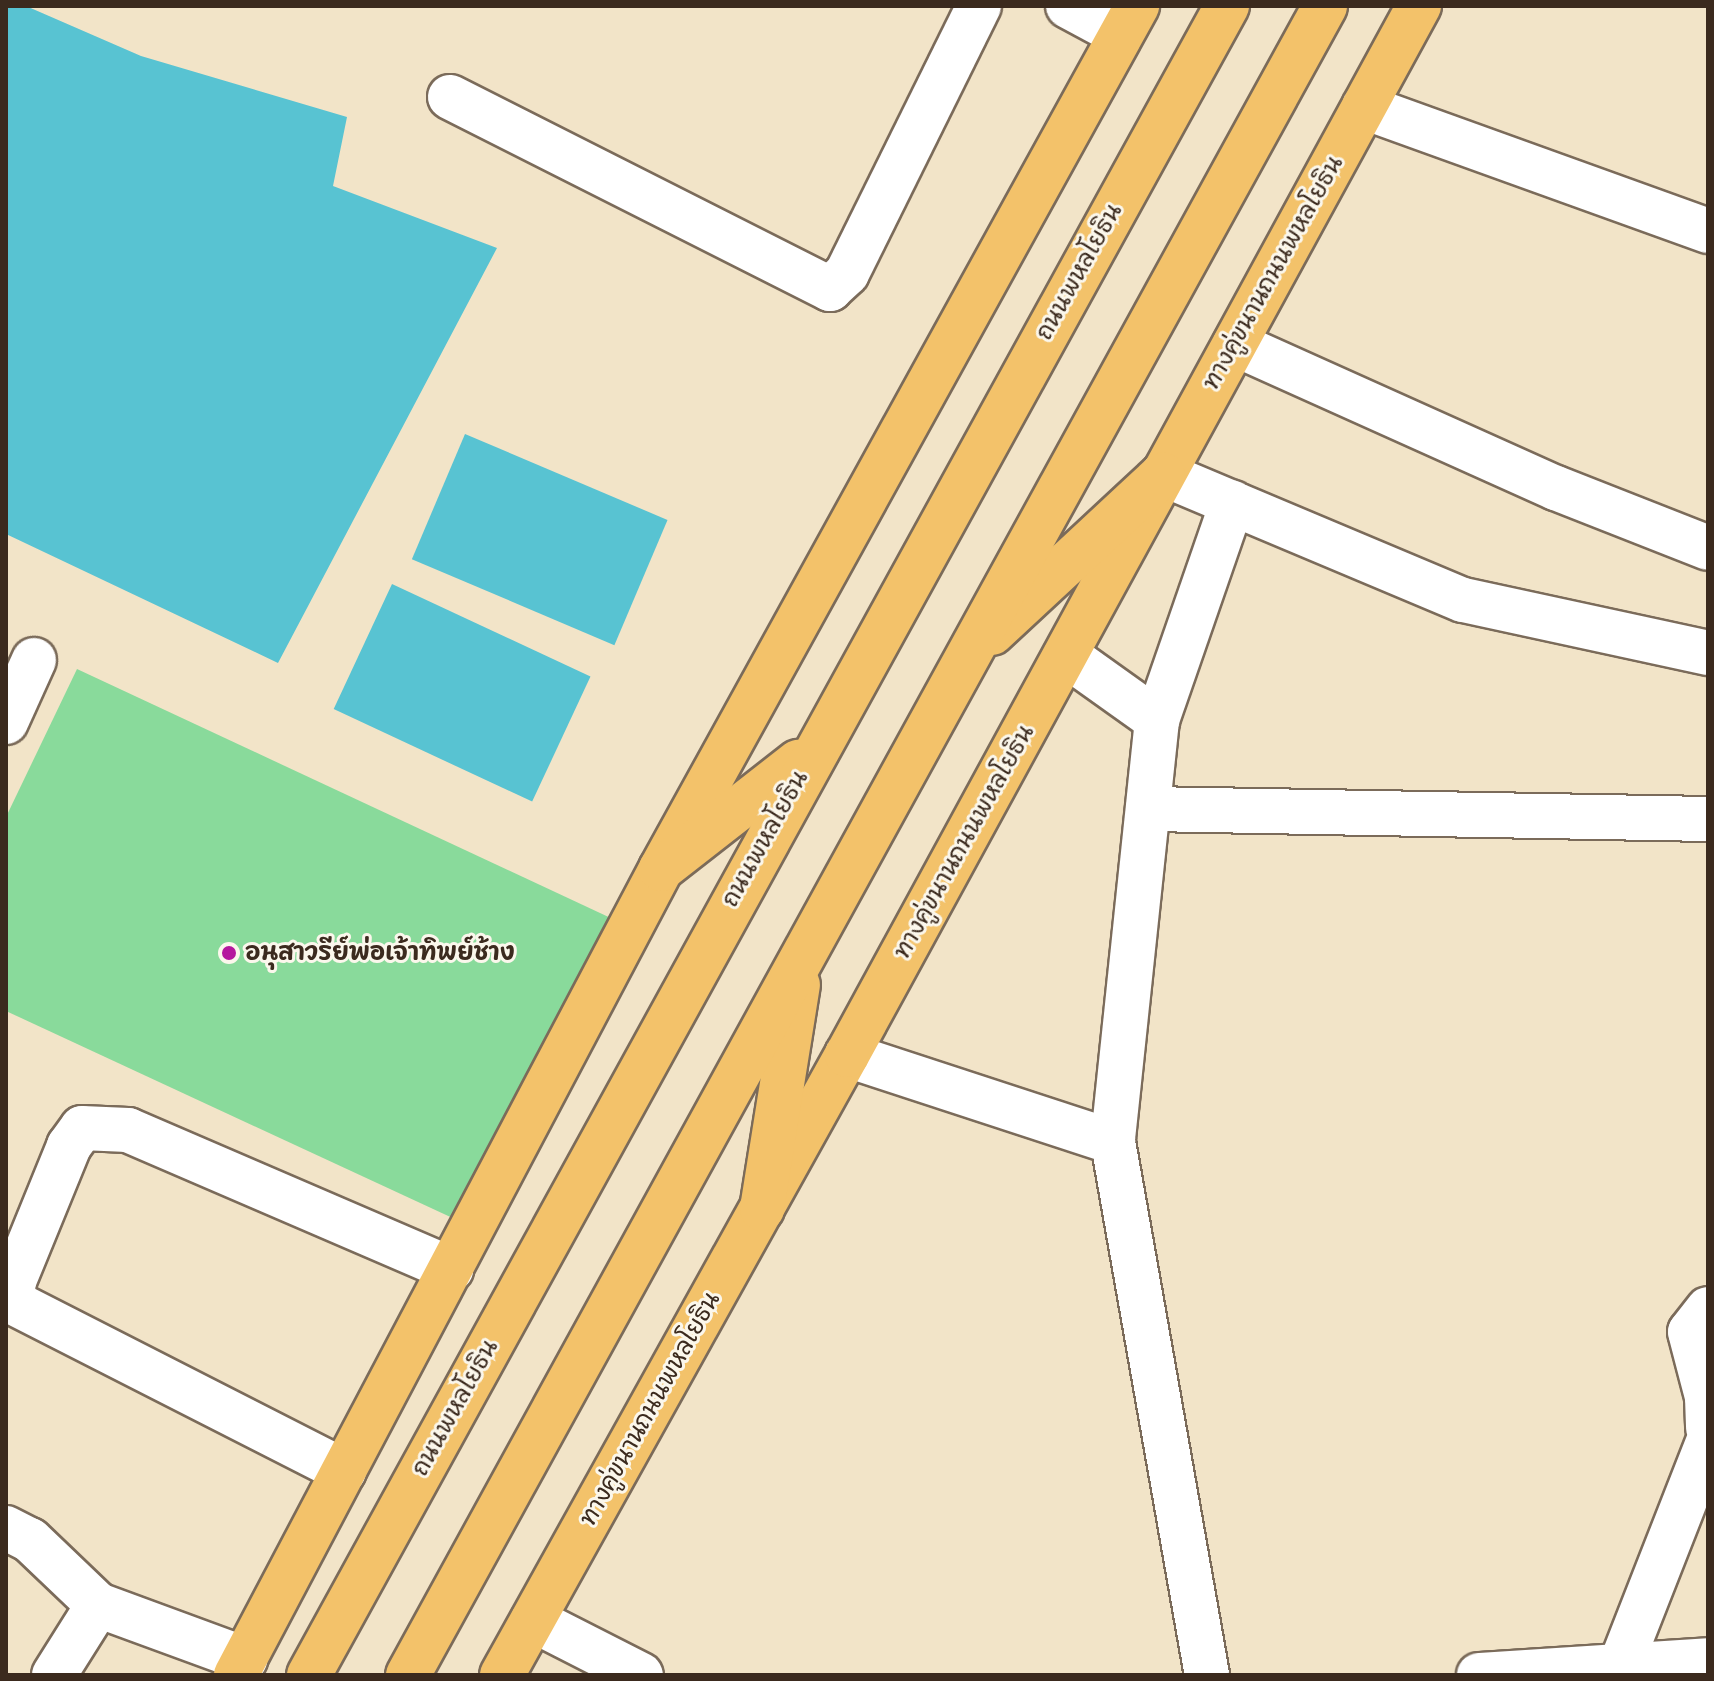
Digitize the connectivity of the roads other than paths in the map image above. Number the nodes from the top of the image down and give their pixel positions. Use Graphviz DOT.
graph roads {
  1 [pos="979,6"];
  2 [pos="1068,6"];
  3 [pos="1227,6"];
  4 [pos="1325,6"];
  5 [pos="1419,6"];
  6 [pos="1128,20"];
  7 [pos="450,97"];
  8 [pos="1364,107"];
  9 [pos="1708,231"];
  10 [pos="1235,344"];
  11 [pos="1163,474"];
  12 [pos="1232,503"];
  13 [pos="1708,548"];
  14 [pos="1708,653"];
  15 [pos="1066,655"];
  16 [pos="34,660"];
  17 [pos="963,661"];
  18 [pos="1157,720"];
  19 [pos="6,722"];
  20 [pos="813,750"];
  21 [pos="1148,809"];
  22 [pos="1708,819"];
  23 [pos="661,869"];
  24 [pos="803,955"];
  25 [pos="847,1055"];
  26 [pos="1113,1142"];
  27 [pos="762,1209"];
  28 [pos="451,1269"];
  29 [pos="1708,1309"];
  30 [pos="1708,1428"];
  31 [pos="1708,1442"];
  32 [pos="344,1471"];
  33 [pos="6,1528"];
  34 [pos="98,1605"];
  35 [pos="533,1620"];
  36 [pos="1708,1660"];
  37 [pos="1621,1664"];
  38 [pos="240,1667"];
  39 [pos="54,1675"];
  40 [pos="309,1675"];
  41 [pos="408,1675"];
  42 [pos="502,1675"];
  43 [pos="641,1675"];
  44 [pos="1207,1675"];
  45 [pos="1479,1675"];
  1 -- 7 [label="street"];
  2 -- 6 [label="street"];
  3 -- 20 [label="main road, ถนนพหลโยธิน"];
  4 -- 17 [label="main road"];
  5 -- 8 [label="main road, ทางคู่ขนานถนนพหลโยธิน"];
  6 -- 23 [label="main road"];
  8 -- 9 [label="street"];
  8 -- 10 [label="main road, ทางคู่ขนานถนนพหลโยธิน"];
  10 -- 11 [label="main road, ทางคู่ขนานถนนพหลโยธิน"];
  10 -- 13 [label="street"];
  11 -- 12 [label="street"];
  11 -- 15 [label="main road, ทางคู่ขนานถนนพหลโยธิน"];
  11 -- 17 [label="main road"];
  12 -- 14 [label="street"];
  12 -- 18 [label="street"];
  15 -- 18 [label="street"];
  15 -- 25 [label="main road, ทางคู่ขนานถนนพหลโยธิน"];
  16 -- 19 [label="street"];
  17 -- 24 [label="main road"];
  18 -- 21 [label="street"];
  20 -- 23 [label="main road"];
  20 -- 40 [label="main road, ถนนพหลโยธิน"];
  21 -- 22 [label="street"];
  21 -- 26 [label="street"];
  23 -- 28 [label="main road"];
  24 -- 27 [label="main road"];
  24 -- 41 [label="main road"];
  25 -- 26 [label="street"];
  25 -- 27 [label="main road, ทางคู่ขนานถนนพหลโยธิน"];
  26 -- 44 [label="street"];
  27 -- 35 [label="main road, ทางคู่ขนานถนนพหลโยธิน"];
  28 -- 32 [label="main road"];
  28 -- 32 [label="street"];
  29 -- 30 [label="street"];
  31 -- 37 [label="street"];
  32 -- 38 [label="main road"];
  33 -- 34 [label="street"];
  34 -- 38 [label="street"];
  34 -- 39 [label="street"];
  35 -- 42 [label="main road, ทางคู่ขนานถนนพหลโยธิน"];
  35 -- 43 [label="street"];
  36 -- 37 [label="street"];
  37 -- 45 [label="street"];
}
